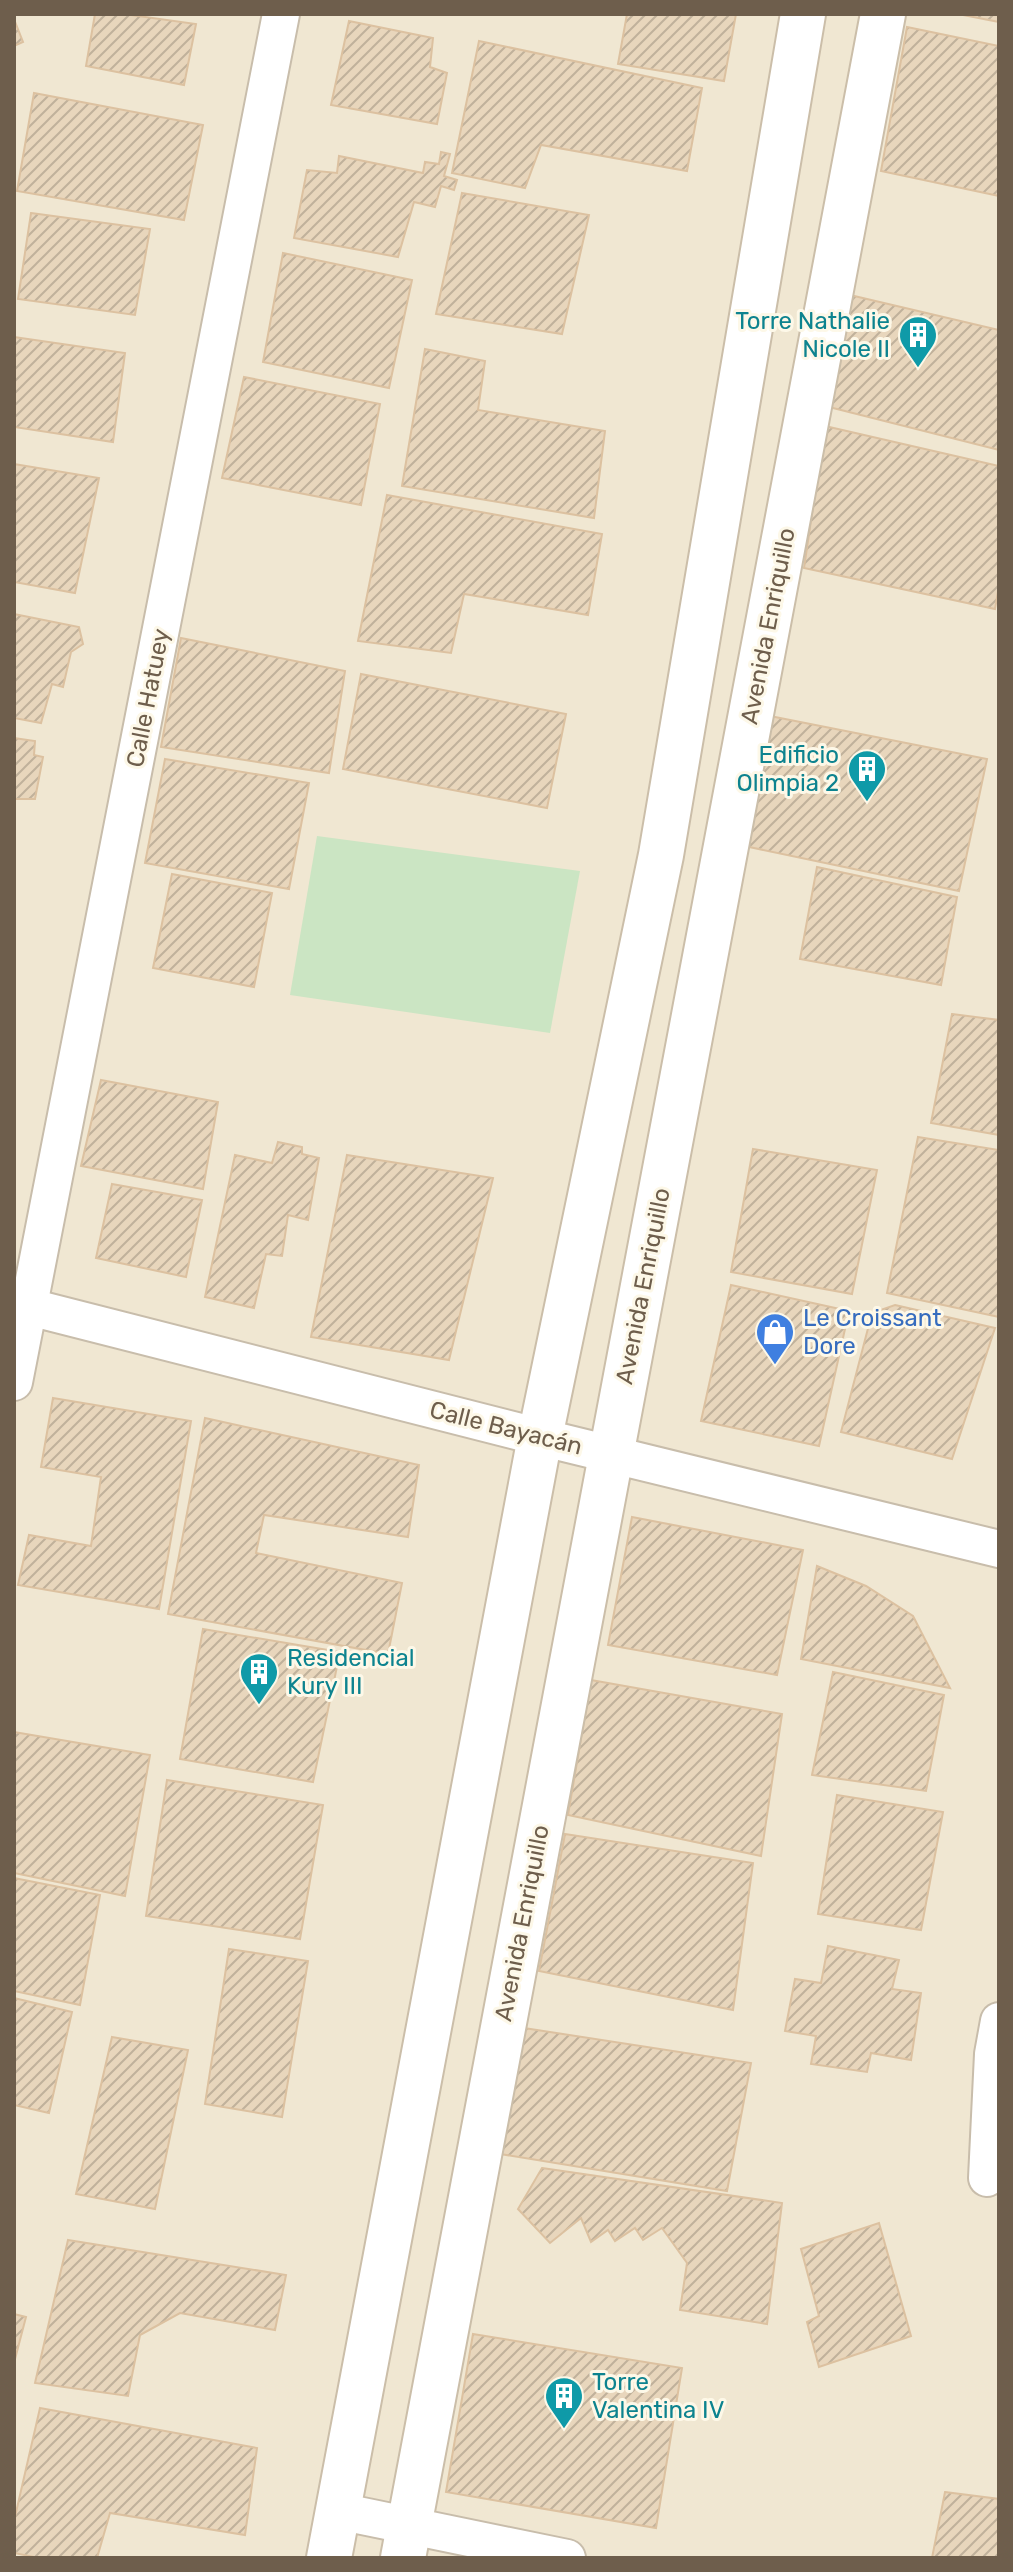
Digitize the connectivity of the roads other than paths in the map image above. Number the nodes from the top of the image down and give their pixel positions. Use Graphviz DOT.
graph roads {
  1 [pos="281,14"];
  2 [pos="803,14"];
  3 [pos="883,14"];
  4 [pos="22,1305"];
  5 [pos="14,1382"];
  6 [pos="540,1437"];
  7 [pos="611,1453"];
  8 [pos="999,1549"];
  9 [pos="999,2021"];
  10 [pos="987,2178"];
  11 [pos="338,2511"];
  12 [pos="406,2542"];
  13 [pos="329,2558"];
  14 [pos="567,2558"];
  1 -- 4 [label="street, Calle Hatuey"];
  2 -- 6 [label="main road"];
  3 -- 7 [label="main road, Avenida Enriquillo"];
  4 -- 5 [label="street, Calle Hatuey"];
  4 -- 6 [label="street, Calle Bayacán"];
  6 -- 7 [label="street, Calle Bayacán"];
  6 -- 11 [label="main road"];
  7 -- 8 [label="street, Calle Bayacán"];
  7 -- 12 [label="main road, Avenida Enriquillo"];
  9 -- 10 [label="street"];
  11 -- 12 [label="street"];
  11 -- 13 [label="main road"];
  12 -- 14 [label="street"];
}
